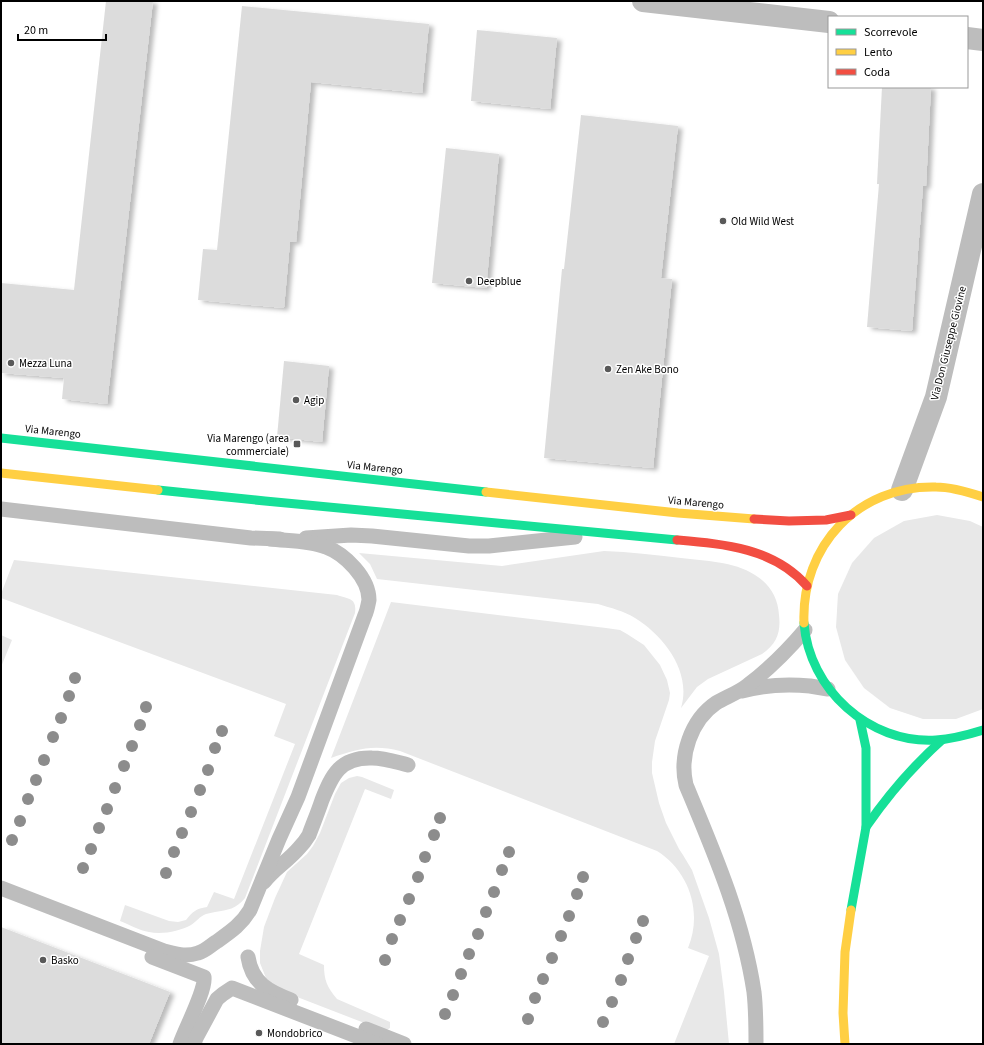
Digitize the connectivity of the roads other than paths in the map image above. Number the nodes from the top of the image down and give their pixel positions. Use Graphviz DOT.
graph roads {
  1 [pos="643,1"];
  2 [pos="673,3"];
  3 [pos="828,22"];
  4 [pos="968,38"];
  5 [pos="983,40"];
  6 [pos="983,194"];
  7 [pos="1,438"];
  8 [pos="1,474"];
  9 [pos="902,490"];
  10 [pos="983,497"];
  11 [pos="1,509"];
  12 [pos="851,515"];
  13 [pos="623,534"];
  14 [pos="270,539"];
  15 [pos="807,586"];
  16 [pos="805,630"];
  17 [pos="828,689"];
  18 [pos="737,692"];
  19 [pos="860,720"];
  20 [pos="983,730"];
  21 [pos="942,740"];
  22 [pos="408,765"];
  23 [pos="866,827"];
  24 [pos="1,888"];
  25 [pos="1,896"];
  26 [pos="31,904"];
  27 [pos="250,910"];
  28 [pos="103,933"];
  29 [pos="209,947"];
  30 [pos="248,957"];
  31 [pos="204,977"];
  32 [pos="232,988"];
  33 [pos="398,1043"];
  34 [pos="180,1044"];
  35 [pos="194,1044"];
  36 [pos="377,1044"];
  37 [pos="756,1044"];
  38 [pos="845,1044"];
  1 -- 2 [label="street"];
  2 -- 3 [label="street"];
  4 -- 5 [label="street"];
  6 -- 9 [label="street, Via Don Giuseppe Giovine"];
  7 -- 12 [label="main road, Via Marengo"];
  8 -- 13 [label="main road"];
  9 -- 10 [label="main road"];
  9 -- 12 [label="main road"];
  11 -- 14 [label="lane"];
  12 -- 15 [label="main road"];
  13 -- 14 [label="lane"];
  13 -- 15 [label="main road"];
  14 -- 27 [label="lane"];
  15 -- 16 [label="main road"];
  16 -- 17 [label="main road"];
  16 -- 18 [label="lane"];
  17 -- 18 [label="lane"];
  17 -- 19 [label="main road"];
  18 -- 37 [label="lane"];
  19 -- 21 [label="main road"];
  19 -- 23 [label="main road"];
  20 -- 21 [label="main road"];
  21 -- 23 [label="main road"];
  22 -- 27 [label="lane"];
  23 -- 38 [label="main road"];
  24 -- 26 [label="lane"];
  25 -- 26 [label="lane"];
  26 -- 28 [label="lane"];
  27 -- 29 [label="lane"];
  28 -- 29 [label="lane"];
  28 -- 31 [label="lane"];
  29 -- 30 [label="lane"];
  29 -- 31 [label="lane"];
  30 -- 32 [label="lane"];
  30 -- 33 [label="lane"];
  31 -- 32 [label="lane"];
  31 -- 34 [label="lane"];
  32 -- 35 [label="lane"];
  32 -- 36 [label="lane"];
}
